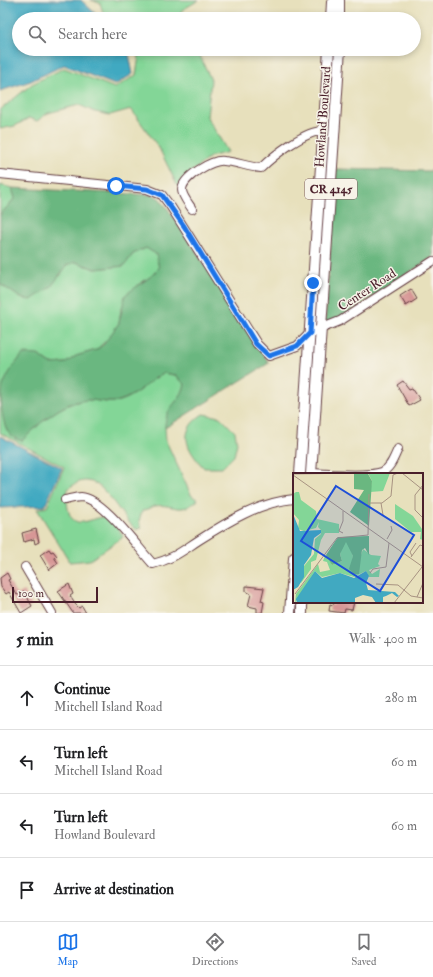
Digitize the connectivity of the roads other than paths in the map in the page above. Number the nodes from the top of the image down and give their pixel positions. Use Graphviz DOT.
graph roads {
  1 [pos="332,0"];
  2 [pos="339,0"];
  3 [pos="344,0"];
  4 [pos="331,12"];
  5 [pos="339,12"];
  6 [pos="343,12"];
  7 [pos="329,56"];
  8 [pos="340,56"];
  9 [pos="324,131"];
  10 [pos="0,174"];
  11 [pos="192,208"];
  12 [pos="433,261"];
  13 [pos="321,328"];
  14 [pos="310,333"];
  15 [pos="398,449"];
  16 [pos="307,473"];
  17 [pos="307,473"];
  18 [pos="372,473"];
  19 [pos="293,499"];
  20 [pos="65,500"];
  21 [pos="25,567"];
  22 [pos="293,572"];
  23 [pos="52,613"];
  24 [pos="290,613"];
  1 -- 4 [label="main road"];
  2 -- 5 [label="main road"];
  3 -- 6 [label="main road"];
  7 -- 9 [label="main road, Howland Boulevard / CR 4145"];
  8 -- 13 [label="main road, Howland Boulevard / CR 4145"];
  9 -- 11 [label="street"];
  9 -- 14 [label="main road, Howland Boulevard / CR 4145"];
  10 -- 14 [label="street, Center Road"];
  12 -- 13 [label="street, Center Road"];
  13 -- 14 [label="street, Center Road"];
  13 -- 16 [label="main road, Howland Boulevard / CR 4145"];
  14 -- 17 [label="main road, Howland Boulevard / CR 4145"];
  15 -- 18 [label="street"];
  19 -- 20 [label="street"];
  21 -- 23 [label="street"];
  22 -- 24 [label="main road"];
}
